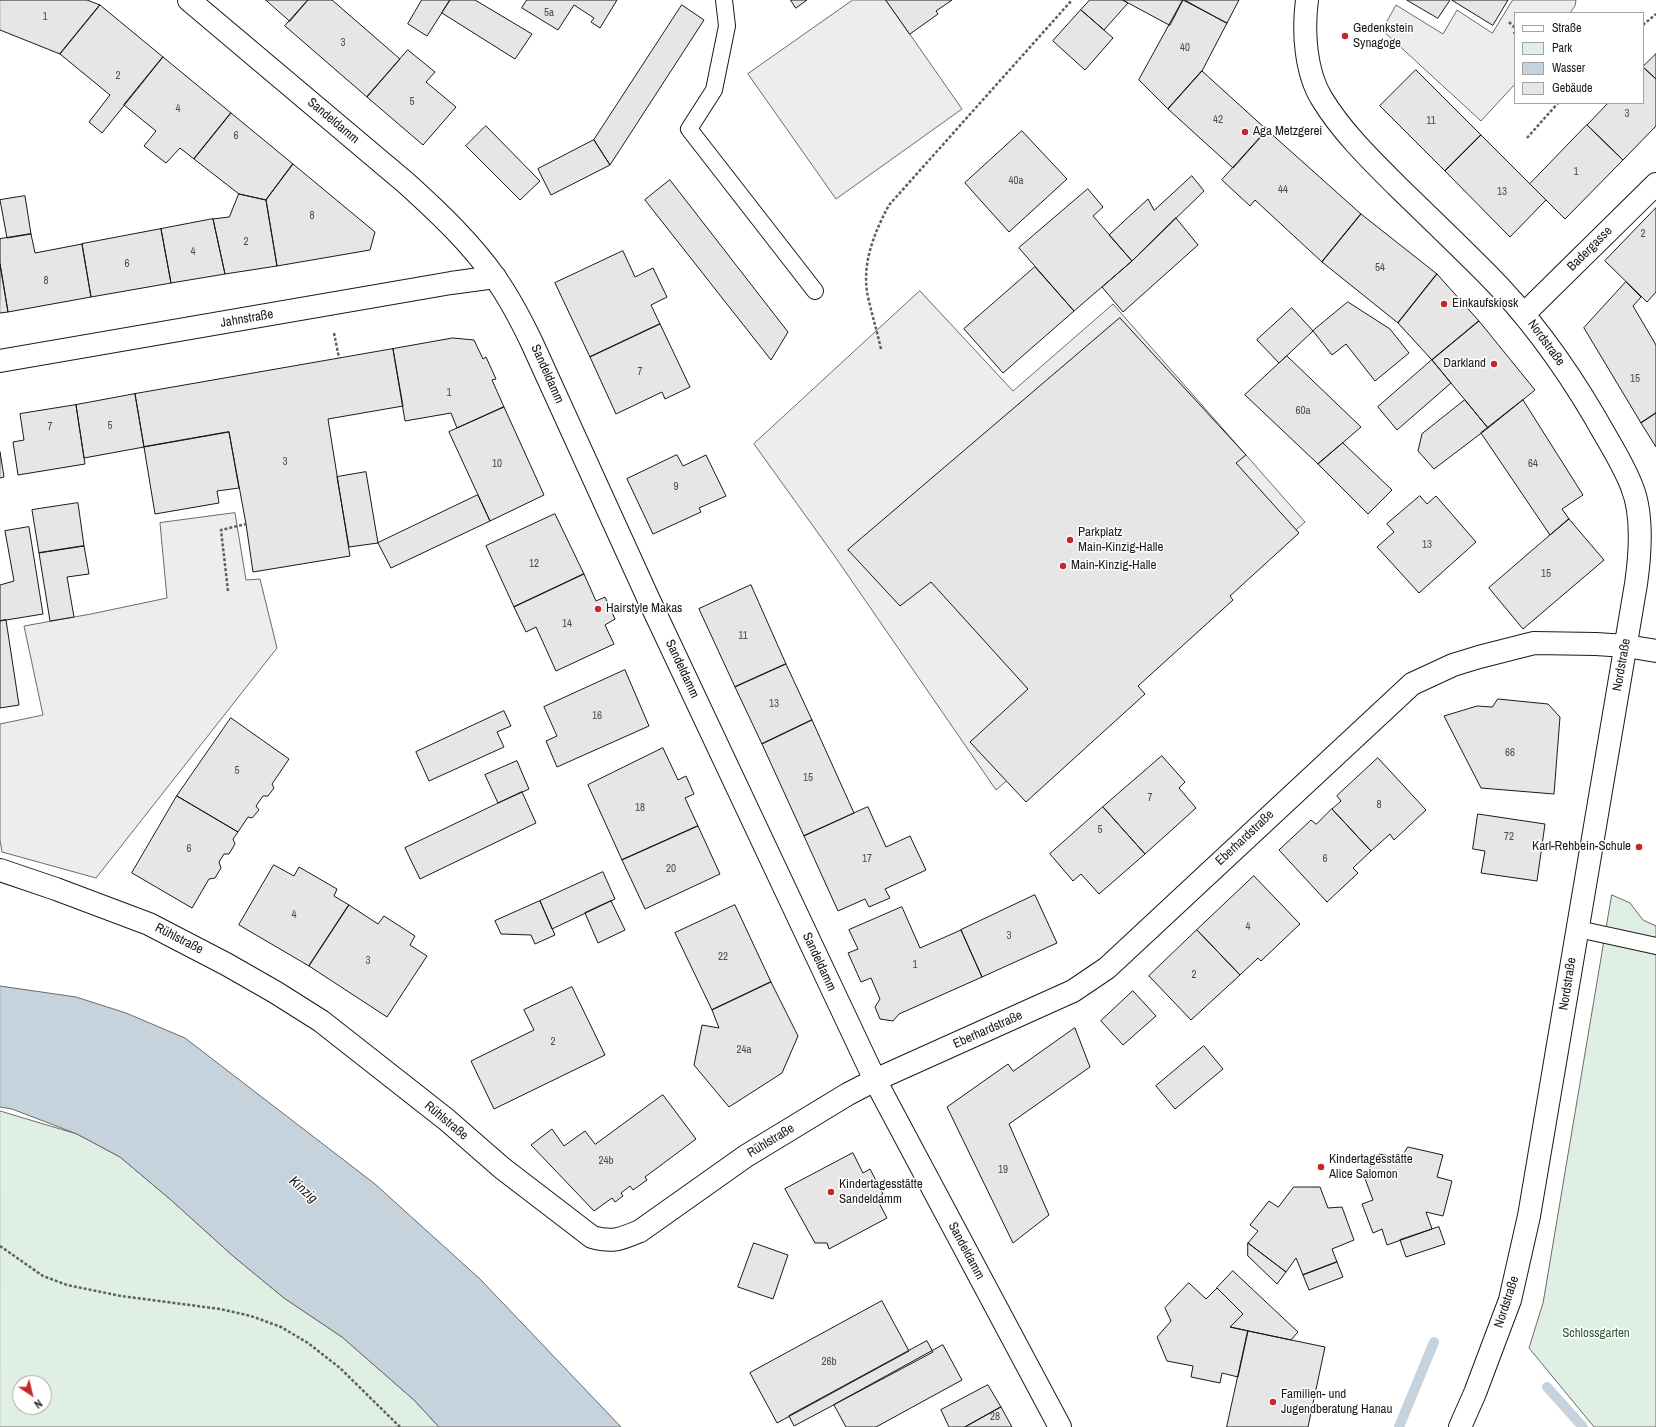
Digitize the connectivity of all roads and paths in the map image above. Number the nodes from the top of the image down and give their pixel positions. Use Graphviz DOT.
graph roads {
  1 [pos="190,0"];
  2 [pos="724,0"];
  3 [pos="1072,0"];
  4 [pos="1307,0"];
  5 [pos="1656,14"];
  6 [pos="1509,22"];
  7 [pos="1644,25"];
  8 [pos="1514,27"];
  9 [pos="1557,104"];
  10 [pos="1527,138"];
  11 [pos="1656,184"];
  12 [pos="495,277"];
  13 [pos="815,291"];
  14 [pos="1524,314"];
  15 [pos="881,349"];
  16 [pos="0,361"];
  17 [pos="246,524"];
  18 [pos="228,591"];
  19 [pos="1626,646"];
  20 [pos="1656,651"];
  21 [pos="0,870"];
  22 [pos="1578,929"];
  23 [pos="1656,946"];
  24 [pos="875,1080"];
  25 [pos="0,1246"];
  26 [pos="400,1427"];
  27 [pos="1060,1427"];
  28 [pos="1460,1427"];
  1 -- 12 [label="street, Sandeldamm"];
  2 -- 13 [label="lane"];
  3 -- 15 [label="path"];
  4 -- 14 [label="street, Nordstraße"];
  5 -- 7 [label="path"];
  6 -- 8 [label="path"];
  9 -- 10 [label="path"];
  11 -- 14 [label="street, Badergasse"];
  12 -- 16 [label="street, Jahnstraße"];
  12 -- 24 [label="street, Sandeldamm"];
  14 -- 19 [label="street, Nordstraße"];
  17 -- 18 [label="path"];
  19 -- 20 [label="street, Eberhardstraße"];
  19 -- 22 [label="street, Nordstraße"];
  19 -- 24 [label="street, Eberhardstraße"];
  21 -- 24 [label="street, Rühlstraße"];
  22 -- 23 [label="lane"];
  22 -- 28 [label="street, Nordstraße"];
  24 -- 27 [label="street, Sandeldamm"];
  25 -- 26 [label="path"];
}
